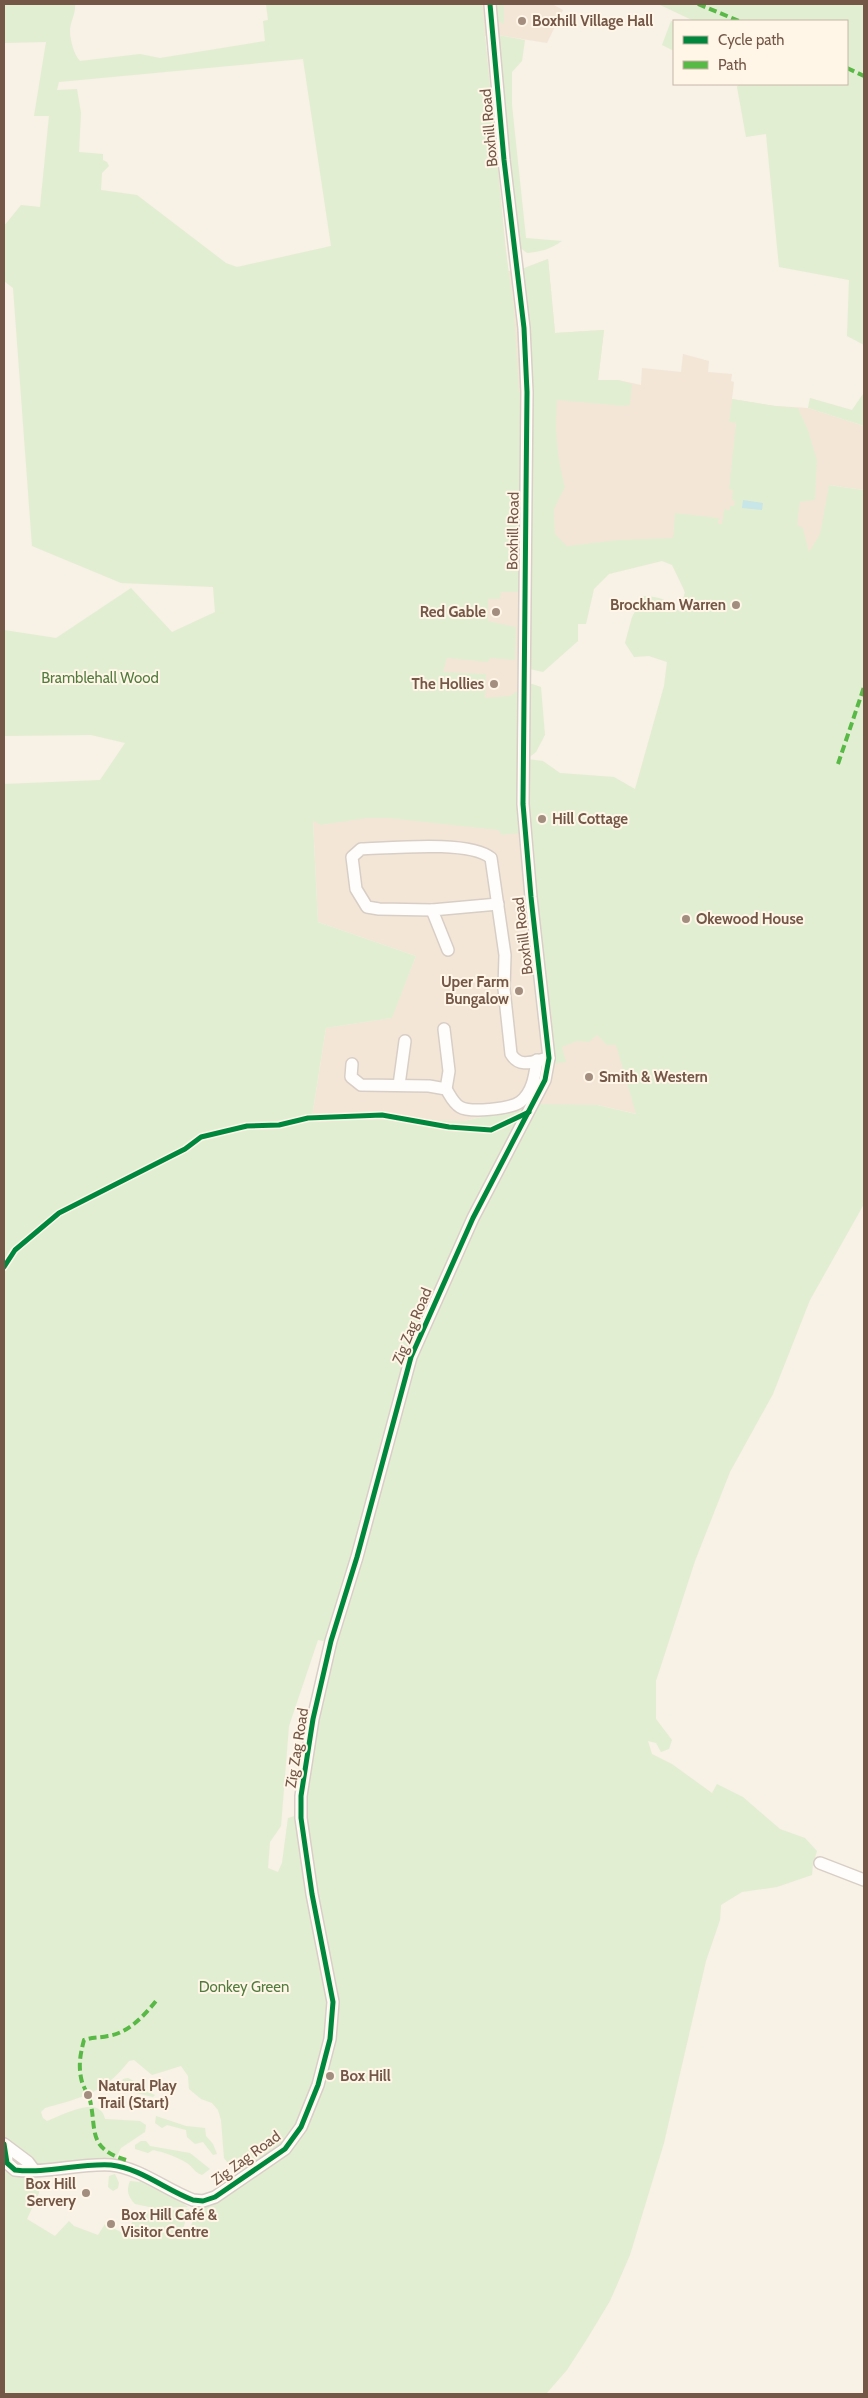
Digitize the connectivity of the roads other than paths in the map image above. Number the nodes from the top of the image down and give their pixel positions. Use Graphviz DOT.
graph roads {
  1 [pos="490,4"];
  2 [pos="498,904"];
  3 [pos="432,910"];
  4 [pos="448,950"];
  5 [pos="444,1029"];
  6 [pos="404,1041"];
  7 [pos="549,1058"];
  8 [pos="537,1060"];
  9 [pos="352,1064"];
  10 [pos="399,1085"];
  11 [pos="446,1089"];
  12 [pos="820,1863"];
  13 [pos="864,1880"];
  14 [pos="5,2145"];
  1 -- 7 [label="street, Boxhill Road"];
  2 -- 3 [label="street"];
  2 -- 3 [label="street"];
  2 -- 8 [label="street"];
  3 -- 4 [label="street"];
  5 -- 11 [label="street"];
  6 -- 10 [label="street"];
  7 -- 8 [label="street"];
  7 -- 14 [label="street, Zig Zag Road"];
  8 -- 11 [label="street"];
  9 -- 10 [label="street"];
  10 -- 11 [label="street"];
  12 -- 13 [label="street"];
}
